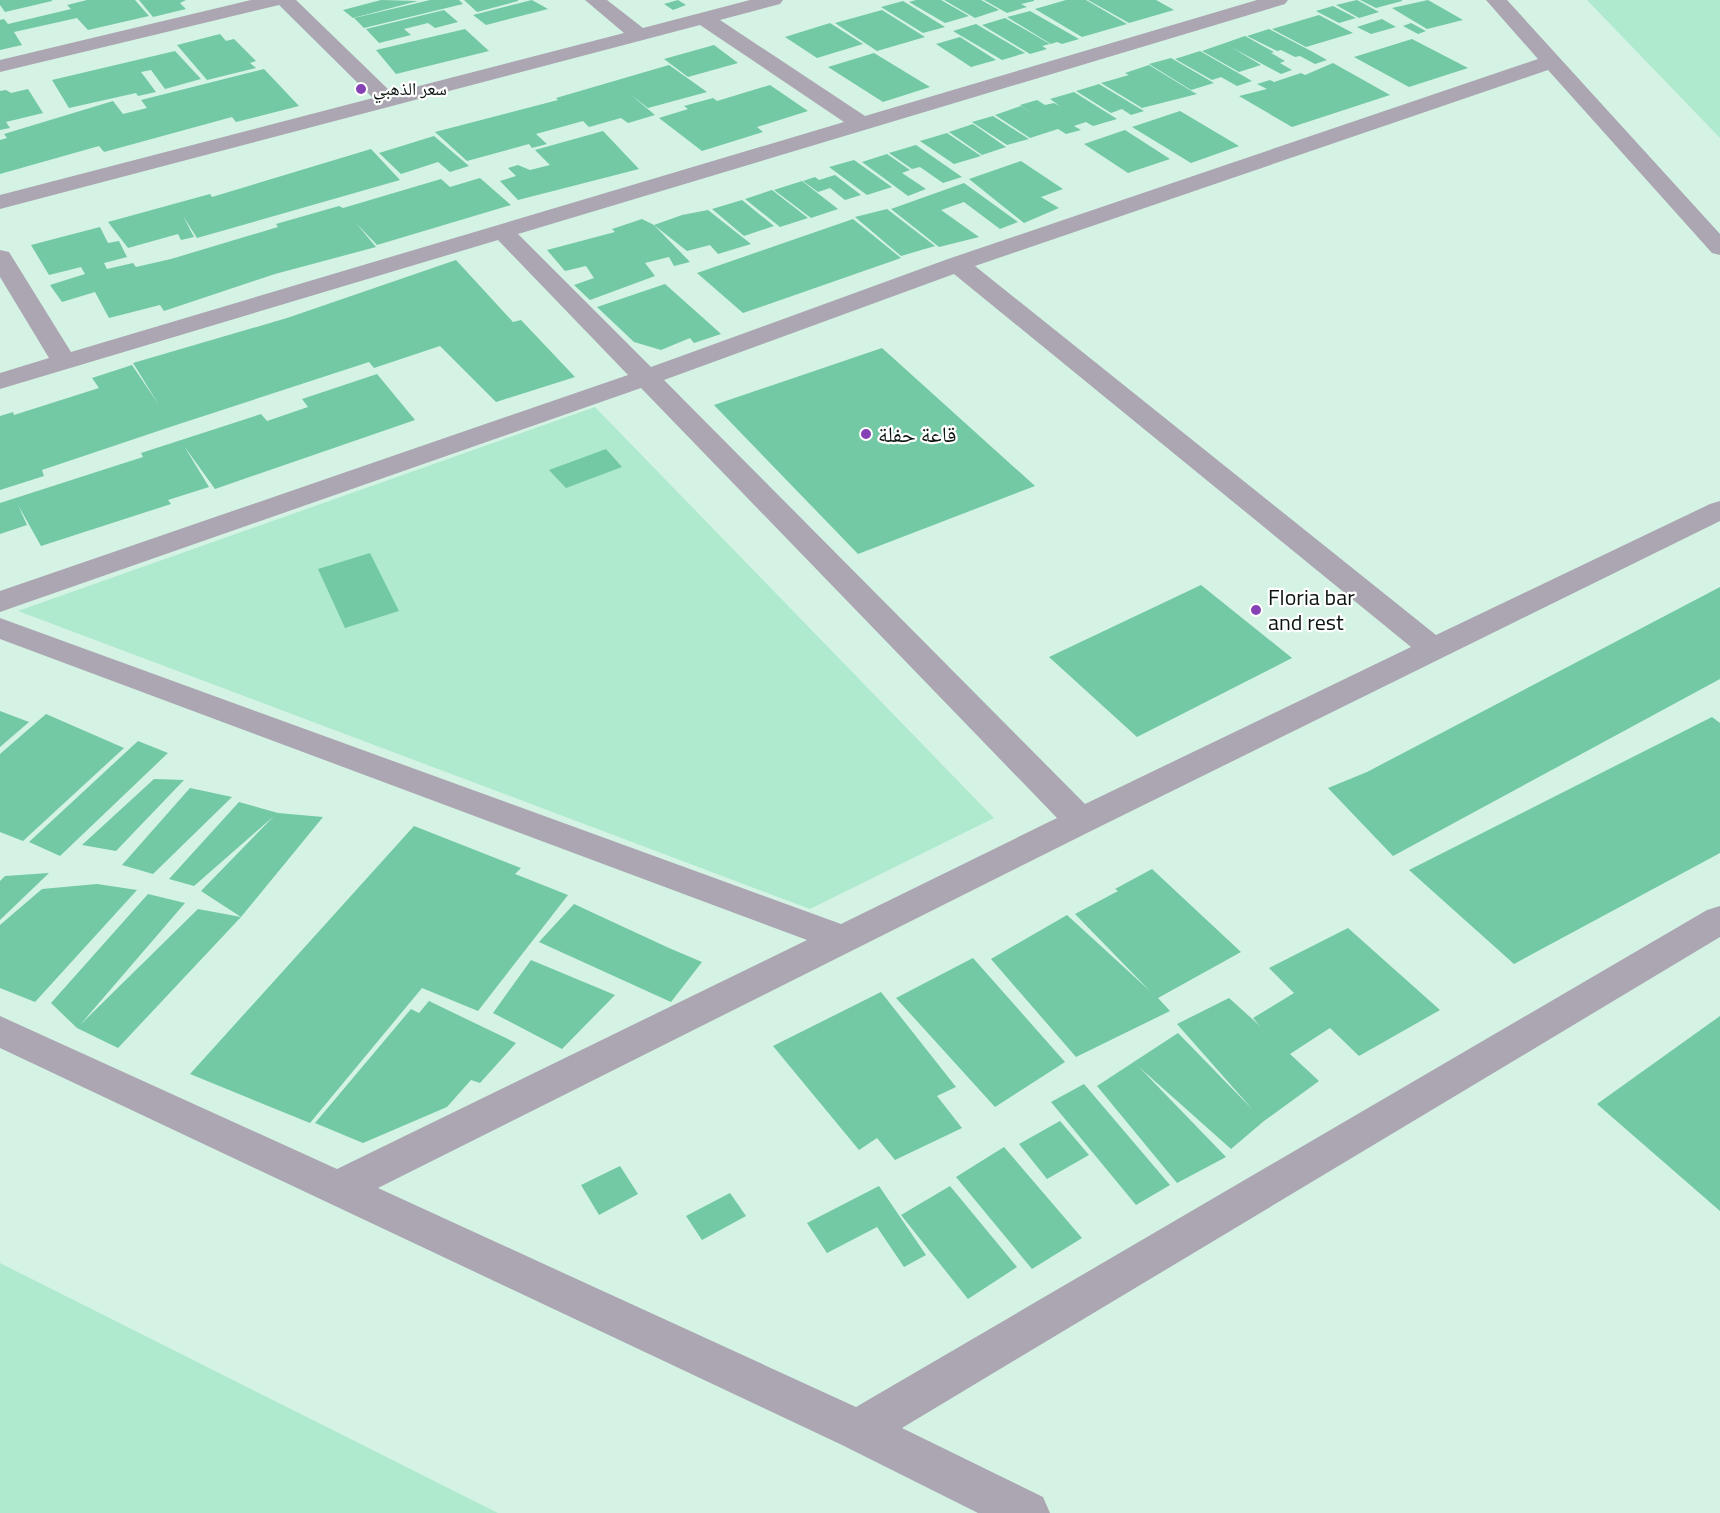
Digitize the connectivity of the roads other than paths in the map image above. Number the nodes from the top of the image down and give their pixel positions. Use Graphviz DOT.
graph roads {
  1 [pos="276,0"];
  2 [pos="285,0"];
  3 [pos="595,0"];
  4 [pos="773,0"];
  5 [pos="1278,0"];
  6 [pos="1496,0"];
  7 [pos="703,18"];
  8 [pos="640,35"];
  9 [pos="1550,62"];
  10 [pos="0,66"];
  11 [pos="388,101"];
  12 [pos="863,125"];
  13 [pos="0,202"];
  14 [pos="503,232"];
  15 [pos="1720,248"];
  16 [pos="0,256"];
  17 [pos="957,264"];
  18 [pos="64,362"];
  19 [pos="648,377"];
  20 [pos="0,381"];
  21 [pos="1720,510"];
  22 [pos="0,602"];
  23 [pos="0,628"];
  24 [pos="1433,649"];
  25 [pos="1081,821"];
  26 [pos="1720,920"];
  27 [pos="843,939"];
  28 [pos="0,1031"];
  29 [pos="338,1188"];
  30 [pos="858,1430"];
  31 [pos="1027,1513"];
  1 -- 10 [label="street"];
  2 -- 11 [label="street"];
  3 -- 8 [label="street"];
  4 -- 7 [label="street"];
  5 -- 12 [label="street"];
  6 -- 9 [label="street"];
  7 -- 8 [label="street"];
  7 -- 12 [label="street"];
  8 -- 11 [label="street"];
  9 -- 15 [label="street"];
  9 -- 17 [label="street"];
  11 -- 13 [label="street"];
  12 -- 14 [label="street"];
  14 -- 18 [label="street"];
  14 -- 19 [label="street"];
  16 -- 18 [label="street"];
  17 -- 19 [label="street"];
  17 -- 24 [label="street"];
  18 -- 20 [label="street"];
  19 -- 22 [label="street"];
  19 -- 25 [label="street"];
  21 -- 24 [label="street"];
  23 -- 27 [label="street"];
  24 -- 25 [label="street"];
  25 -- 27 [label="street"];
  26 -- 30 [label="street"];
  27 -- 29 [label="street"];
  28 -- 29 [label="street"];
  29 -- 30 [label="street"];
  30 -- 31 [label="street"];
}
